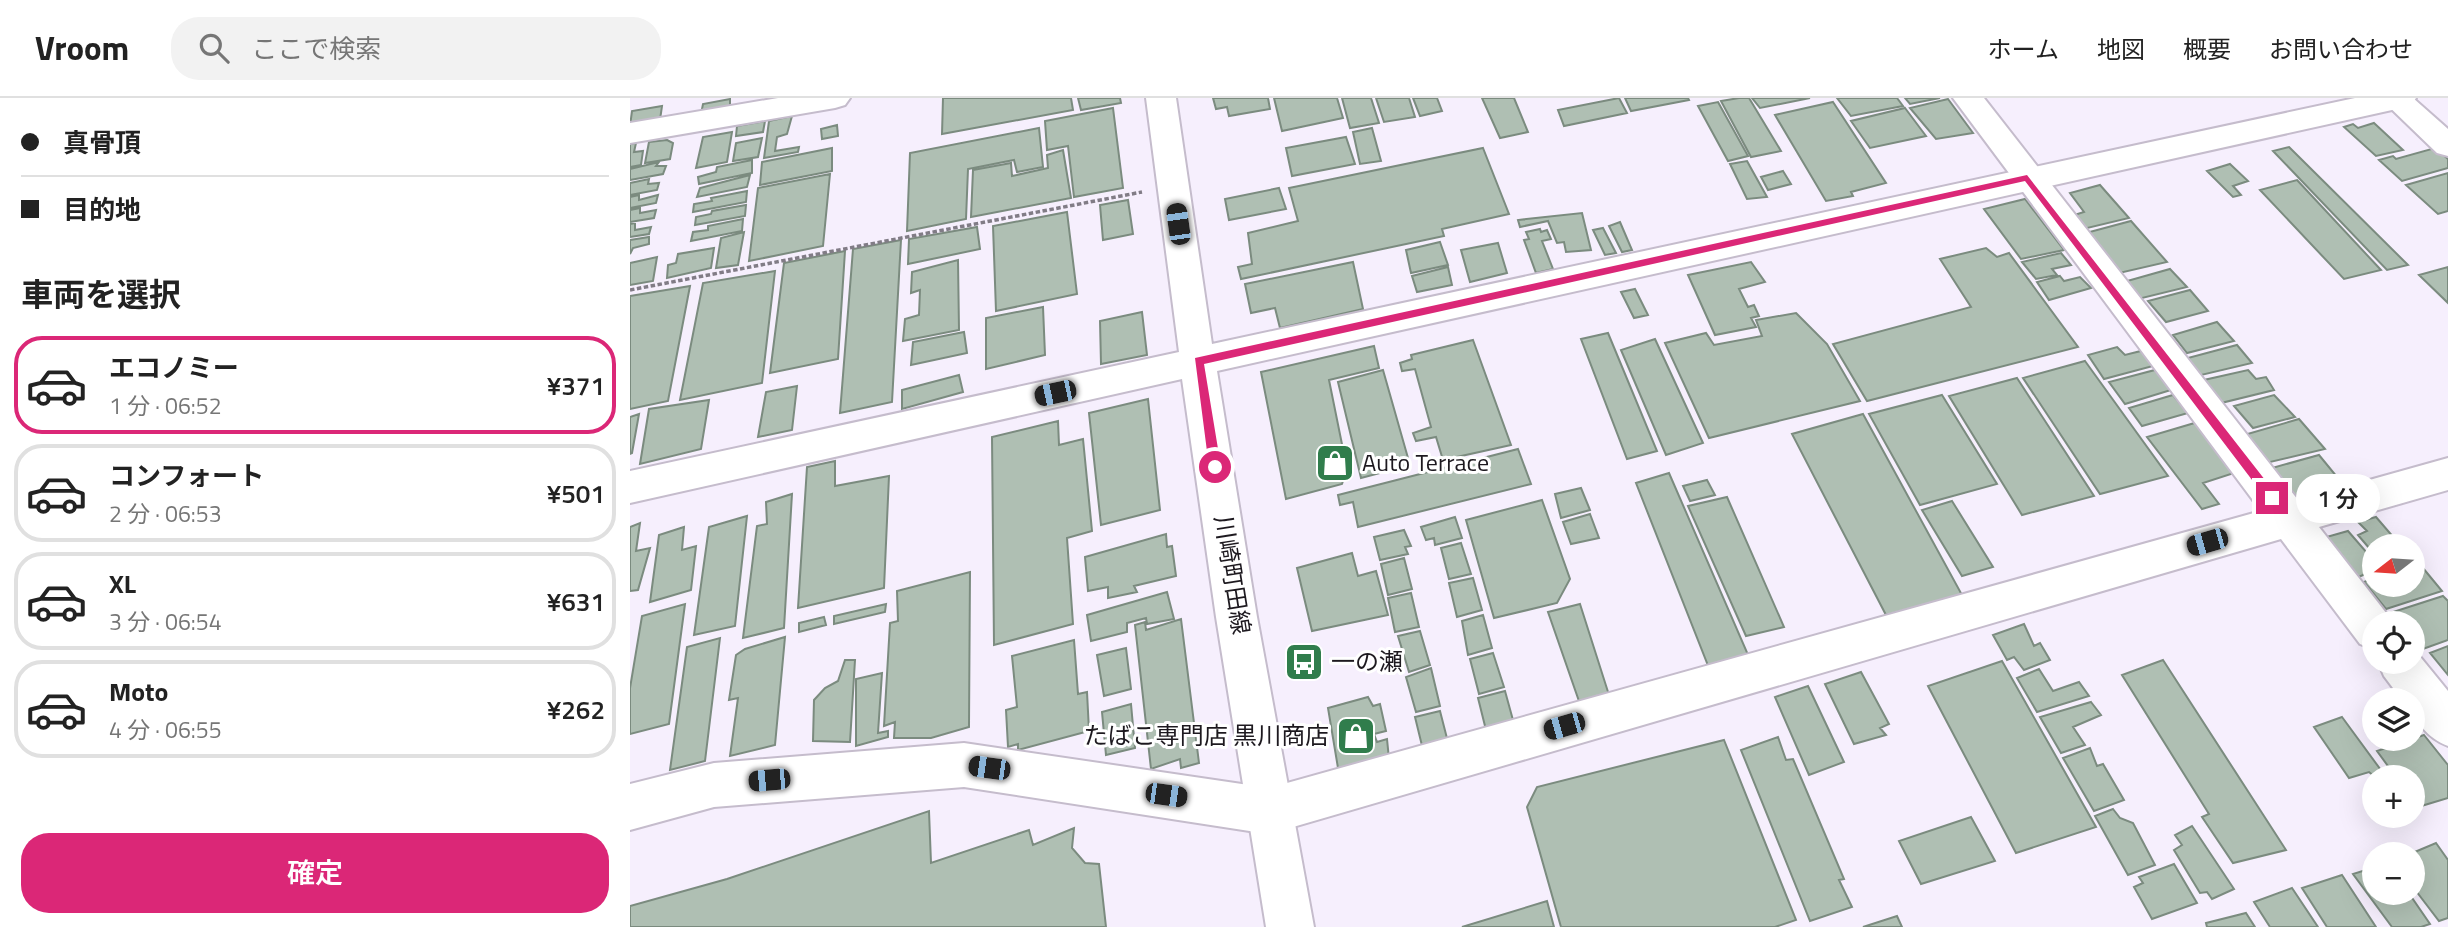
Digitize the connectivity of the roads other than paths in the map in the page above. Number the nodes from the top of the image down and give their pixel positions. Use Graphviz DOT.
graph roads {
  1 [pos="835,98"];
  2 [pos="1161,98"];
  3 [pos="1968,98"];
  4 [pos="2397,98"];
  5 [pos="630,133"];
  6 [pos="2448,146"];
  7 [pos="2027,178"];
  8 [pos="1198,361"];
  9 [pos="2448,474"];
  10 [pos="630,487"];
  11 [pos="2288,519"];
  12 [pos="2362,614"];
  13 [pos="2408,674"];
  14 [pos="2448,725"];
  15 [pos="630,807"];
  16 [pos="1269,811"];
  17 [pos="1290,927"];
  1 -- 5 [label="street"];
  2 -- 8 [label="street, 川崎町田線"];
  3 -- 7 [label="street"];
  4 -- 6 [label="street"];
  4 -- 7 [label="street"];
  7 -- 8 [label="street"];
  7 -- 11 [label="street"];
  8 -- 10 [label="street"];
  8 -- 16 [label="street, 川崎町田線"];
  9 -- 11 [label="street"];
  11 -- 12 [label="street"];
  11 -- 16 [label="street"];
  13 -- 14 [label="street"];
  15 -- 16 [label="street"];
  16 -- 17 [label="street, 川崎町田線"];
}
